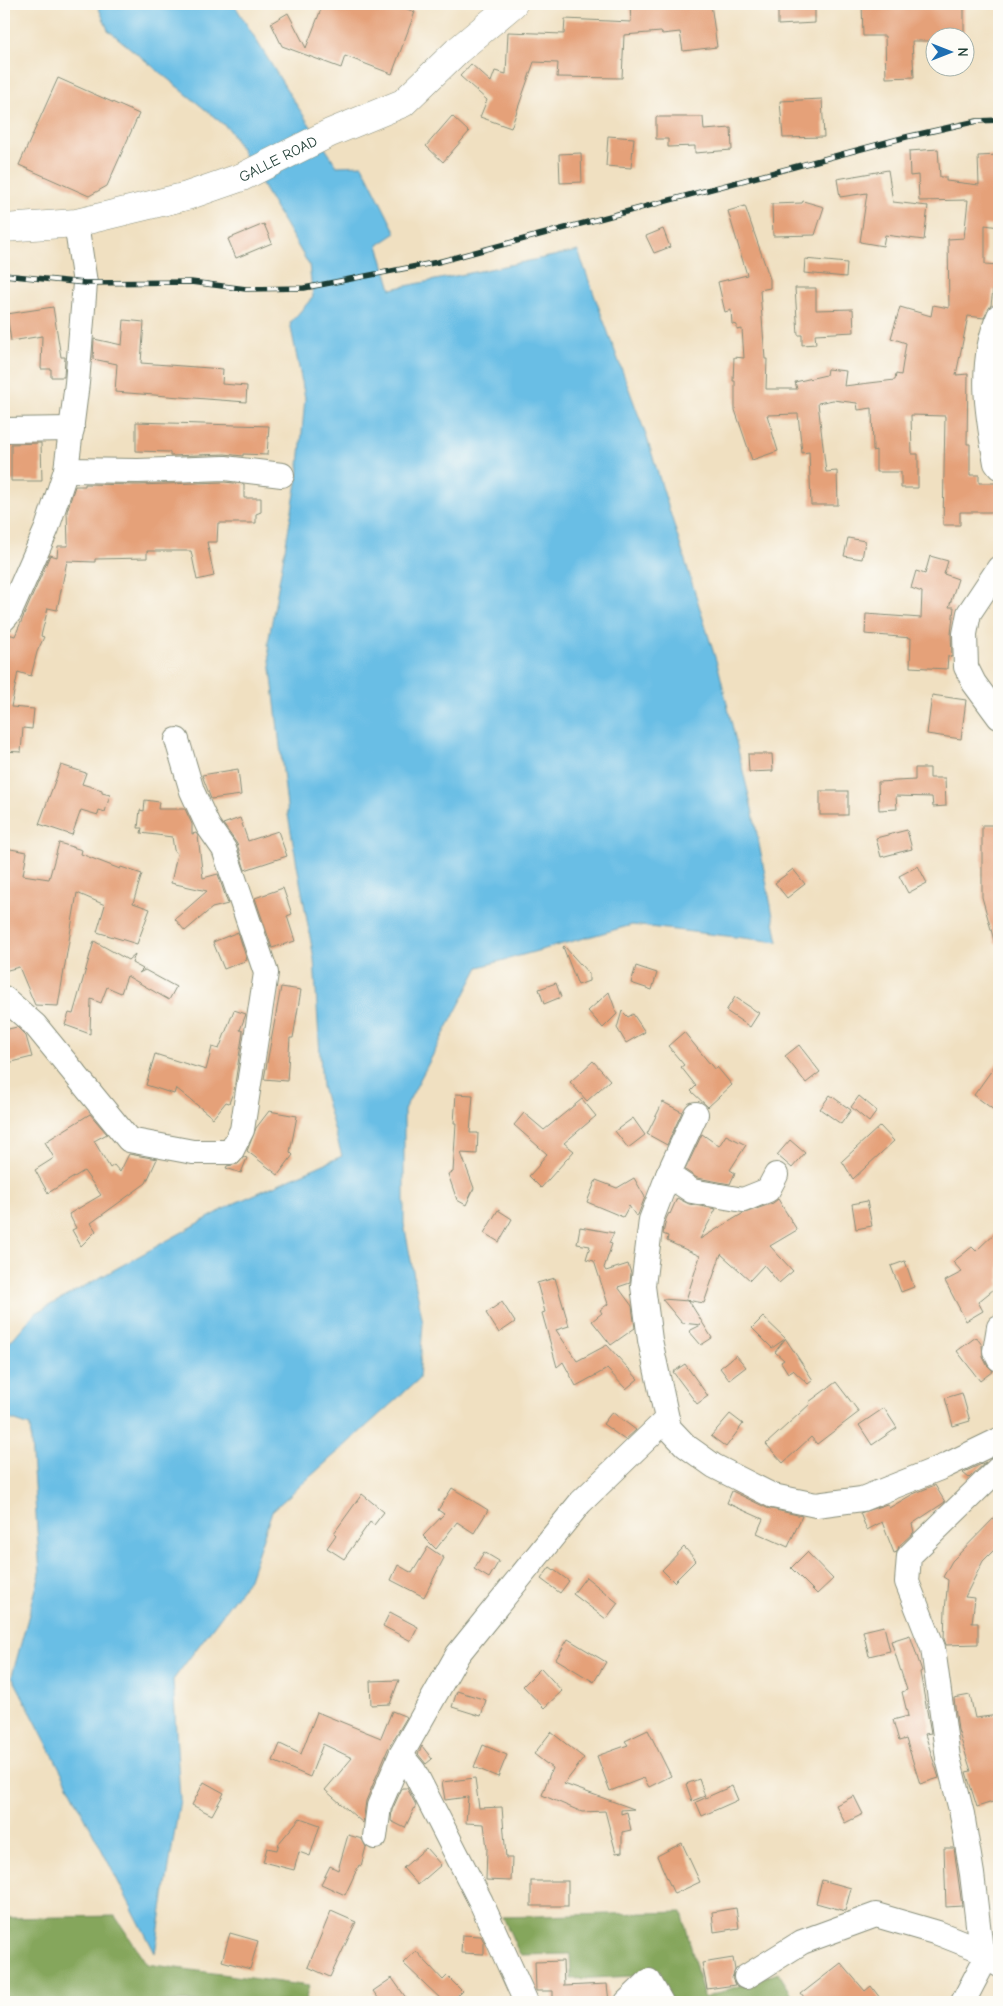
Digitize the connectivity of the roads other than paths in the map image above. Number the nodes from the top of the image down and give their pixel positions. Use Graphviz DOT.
graph roads {
  1 [pos="513,4"];
  2 [pos="76,223"];
  3 [pos="4,228"];
  4 [pos="999,316"];
  5 [pos="72,429"];
  6 [pos="4,430"];
  7 [pos="999,467"];
  8 [pos="66,470"];
  9 [pos="282,475"];
  10 [pos="999,568"];
  11 [pos="4,619"];
  12 [pos="999,717"];
  13 [pos="177,740"];
  14 [pos="4,998"];
  15 [pos="696,1114"];
  16 [pos="668,1175"];
  17 [pos="776,1175"];
  18 [pos="999,1327"];
  19 [pos="999,1359"];
  20 [pos="667,1419"];
  21 [pos="999,1440"];
  22 [pos="999,1468"];
  23 [pos="401,1755"];
  24 [pos="375,1837"];
  25 [pos="989,1957"];
  26 [pos="746,1977"];
  27 [pos="526,2002"];
  28 [pos="627,2002"];
  29 [pos="661,2002"];
  30 [pos="963,2002"];
  1 -- 2 [label="highway, GALLE ROAD"];
  2 -- 3 [label="highway, GALLE ROAD"];
  2 -- 5 [label="street"];
  4 -- 7 [label="street"];
  5 -- 6 [label="street"];
  5 -- 8 [label="street"];
  8 -- 9 [label="street"];
  8 -- 11 [label="street"];
  10 -- 12 [label="street"];
  13 -- 14 [label="street"];
  15 -- 16 [label="street"];
  16 -- 17 [label="street"];
  16 -- 20 [label="street"];
  18 -- 19 [label="street"];
  20 -- 21 [label="street"];
  20 -- 23 [label="street"];
  22 -- 25 [label="street"];
  23 -- 24 [label="street"];
  23 -- 27 [label="street"];
  25 -- 26 [label="street"];
  25 -- 30 [label="street"];
  28 -- 29 [label="street"];
}
